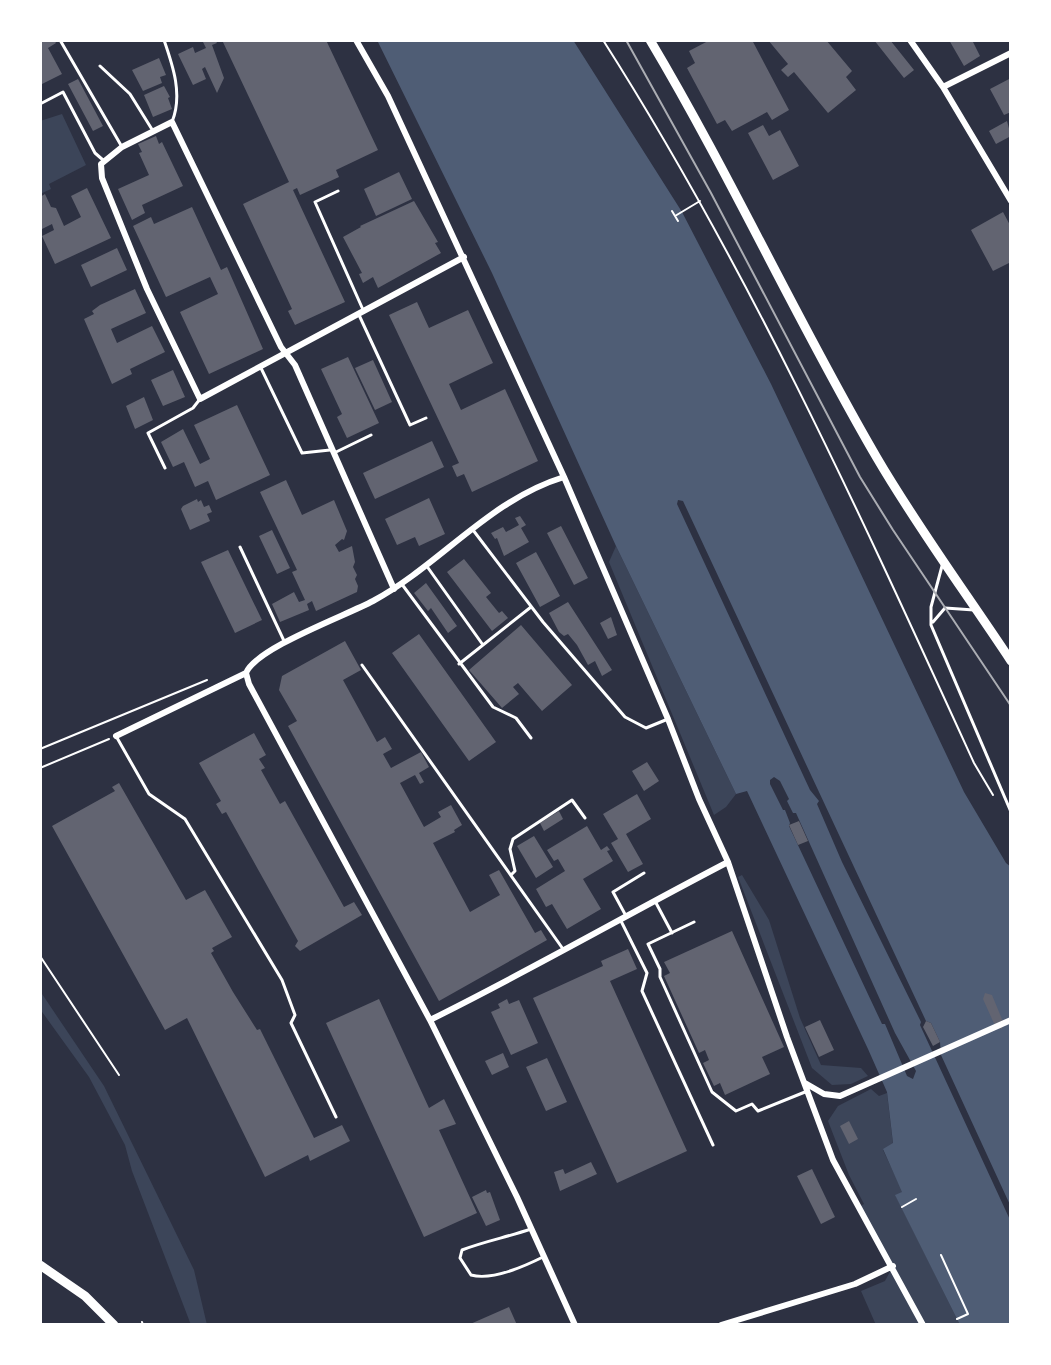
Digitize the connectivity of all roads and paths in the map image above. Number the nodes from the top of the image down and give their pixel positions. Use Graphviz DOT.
graph roads {
  1 [pos="60,40"];
  2 [pos="164,40"];
  3 [pos="356,40"];
  4 [pos="603,40"];
  5 [pos="650,40"];
  6 [pos="910,40"];
  7 [pos="1011,53"];
  8 [pos="100,66"];
  9 [pos="943,87"];
  10 [pos="40,104"];
  11 [pos="172,122"];
  12 [pos="153,131"];
  13 [pos="122,147"];
  14 [pos="103,160"];
  15 [pos="338,191"];
  16 [pos="700,201"];
  17 [pos="1011,201"];
  18 [pos="672,211"];
  19 [pos="675,216"];
  20 [pos="678,221"];
  21 [pos="464,257"];
  22 [pos="361,313"];
  23 [pos="285,353"];
  24 [pos="260,366"];
  25 [pos="200,399"];
  26 [pos="426,418"];
  27 [pos="371,435"];
  28 [pos="333,451"];
  29 [pos="165,468"];
  30 [pos="564,477"];
  31 [pos="472,529"];
  32 [pos="240,547"];
  33 [pos="943,563"];
  34 [pos="426,565"];
  35 [pos="401,583"];
  36 [pos="394,589"];
  37 [pos="531,607"];
  38 [pos="977,610"];
  39 [pos="931,625"];
  40 [pos="285,643"];
  41 [pos="483,645"];
  42 [pos="1011,661"];
  43 [pos="459,664"];
  44 [pos="362,665"];
  45 [pos="246,673"];
  46 [pos="218,686"];
  47 [pos="668,719"];
  48 [pos="116,736"];
  49 [pos="531,738"];
  50 [pos="40,749"];
  51 [pos="40,768"];
  52 [pos="1000,805"];
  53 [pos="1011,812"];
  54 [pos="585,818"];
  55 [pos="728,862"];
  56 [pos="644,873"];
  57 [pos="511,875"];
  58 [pos="655,901"];
  59 [pos="623,918"];
  60 [pos="694,922"];
  61 [pos="672,933"];
  62 [pos="565,952"];
  63 [pos="40,956"];
  64 [pos="430,1020"];
  65 [pos="1011,1020"];
  66 [pos="119,1075"];
  67 [pos="807,1087"];
  68 [pos="336,1117"];
  69 [pos="713,1145"];
  70 [pos="916,1199"];
  71 [pos="902,1207"];
  72 [pos="531,1229"];
  73 [pos="941,1255"];
  74 [pos="543,1257"];
  75 [pos="40,1265"];
  76 [pos="893,1266"];
  77 [pos="957,1319"];
  78 [pos="114,1325"];
  79 [pos="575,1325"];
  80 [pos="721,1325"];
  81 [pos="923,1325"];
  1 -- 13 [label="lane"];
  2 -- 11 [label="lane"];
  3 -- 21 [label="street"];
  4 -- 16 [label="path"];
  5 -- 33 [label="main road"];
  6 -- 9 [label="street"];
  7 -- 9 [label="street"];
  8 -- 12 [label="lane"];
  9 -- 17 [label="street"];
  10 -- 14 [label="lane"];
  11 -- 12 [label="street"];
  11 -- 23 [label="street"];
  12 -- 13 [label="street"];
  13 -- 14 [label="street"];
  14 -- 25 [label="street"];
  15 -- 22 [label="lane"];
  16 -- 19 [label="path"];
  16 -- 52 [label="path"];
  18 -- 19 [label="path"];
  19 -- 20 [label="path"];
  21 -- 22 [label="street"];
  21 -- 30 [label="street"];
  22 -- 23 [label="street"];
  22 -- 26 [label="lane"];
  23 -- 24 [label="street"];
  23 -- 28 [label="street"];
  24 -- 25 [label="street"];
  24 -- 28 [label="lane"];
  25 -- 29 [label="lane"];
  27 -- 28 [label="lane"];
  28 -- 36 [label="street"];
  30 -- 31 [label="street"];
  30 -- 47 [label="street"];
  31 -- 34 [label="street"];
  31 -- 37 [label="lane"];
  32 -- 40 [label="lane"];
  33 -- 38 [label="main road"];
  33 -- 39 [label="lane"];
  34 -- 35 [label="street"];
  34 -- 41 [label="lane"];
  35 -- 36 [label="street"];
  35 -- 43 [label="lane"];
  36 -- 40 [label="street"];
  37 -- 41 [label="lane"];
  37 -- 47 [label="lane"];
  38 -- 39 [label="lane"];
  38 -- 42 [label="main road"];
  39 -- 53 [label="lane"];
  40 -- 45 [label="street"];
  41 -- 43 [label="lane"];
  43 -- 49 [label="lane"];
  44 -- 57 [label="lane"];
  45 -- 46 [label="street"];
  45 -- 64 [label="street"];
  46 -- 48 [label="street"];
  46 -- 50 [label="path"];
  47 -- 55 [label="street"];
  48 -- 51 [label="path"];
  48 -- 68 [label="lane"];
  54 -- 57 [label="lane"];
  55 -- 58 [label="street"];
  55 -- 67 [label="street"];
  56 -- 59 [label="lane"];
  57 -- 62 [label="lane"];
  58 -- 59 [label="street"];
  58 -- 61 [label="lane"];
  59 -- 62 [label="street"];
  59 -- 69 [label="lane"];
  60 -- 61 [label="lane"];
  61 -- 67 [label="lane"];
  62 -- 64 [label="street"];
  63 -- 66 [label="path"];
  64 -- 72 [label="street"];
  65 -- 67 [label="street"];
  67 -- 76 [label="street"];
  70 -- 71 [label="path"];
  72 -- 74 [label="street"];
  72 -- 74 [label="lane"];
  73 -- 77 [label="path"];
  74 -- 79 [label="street"];
  75 -- 78 [label="main road"];
  76 -- 80 [label="street"];
  76 -- 81 [label="street"];
}
